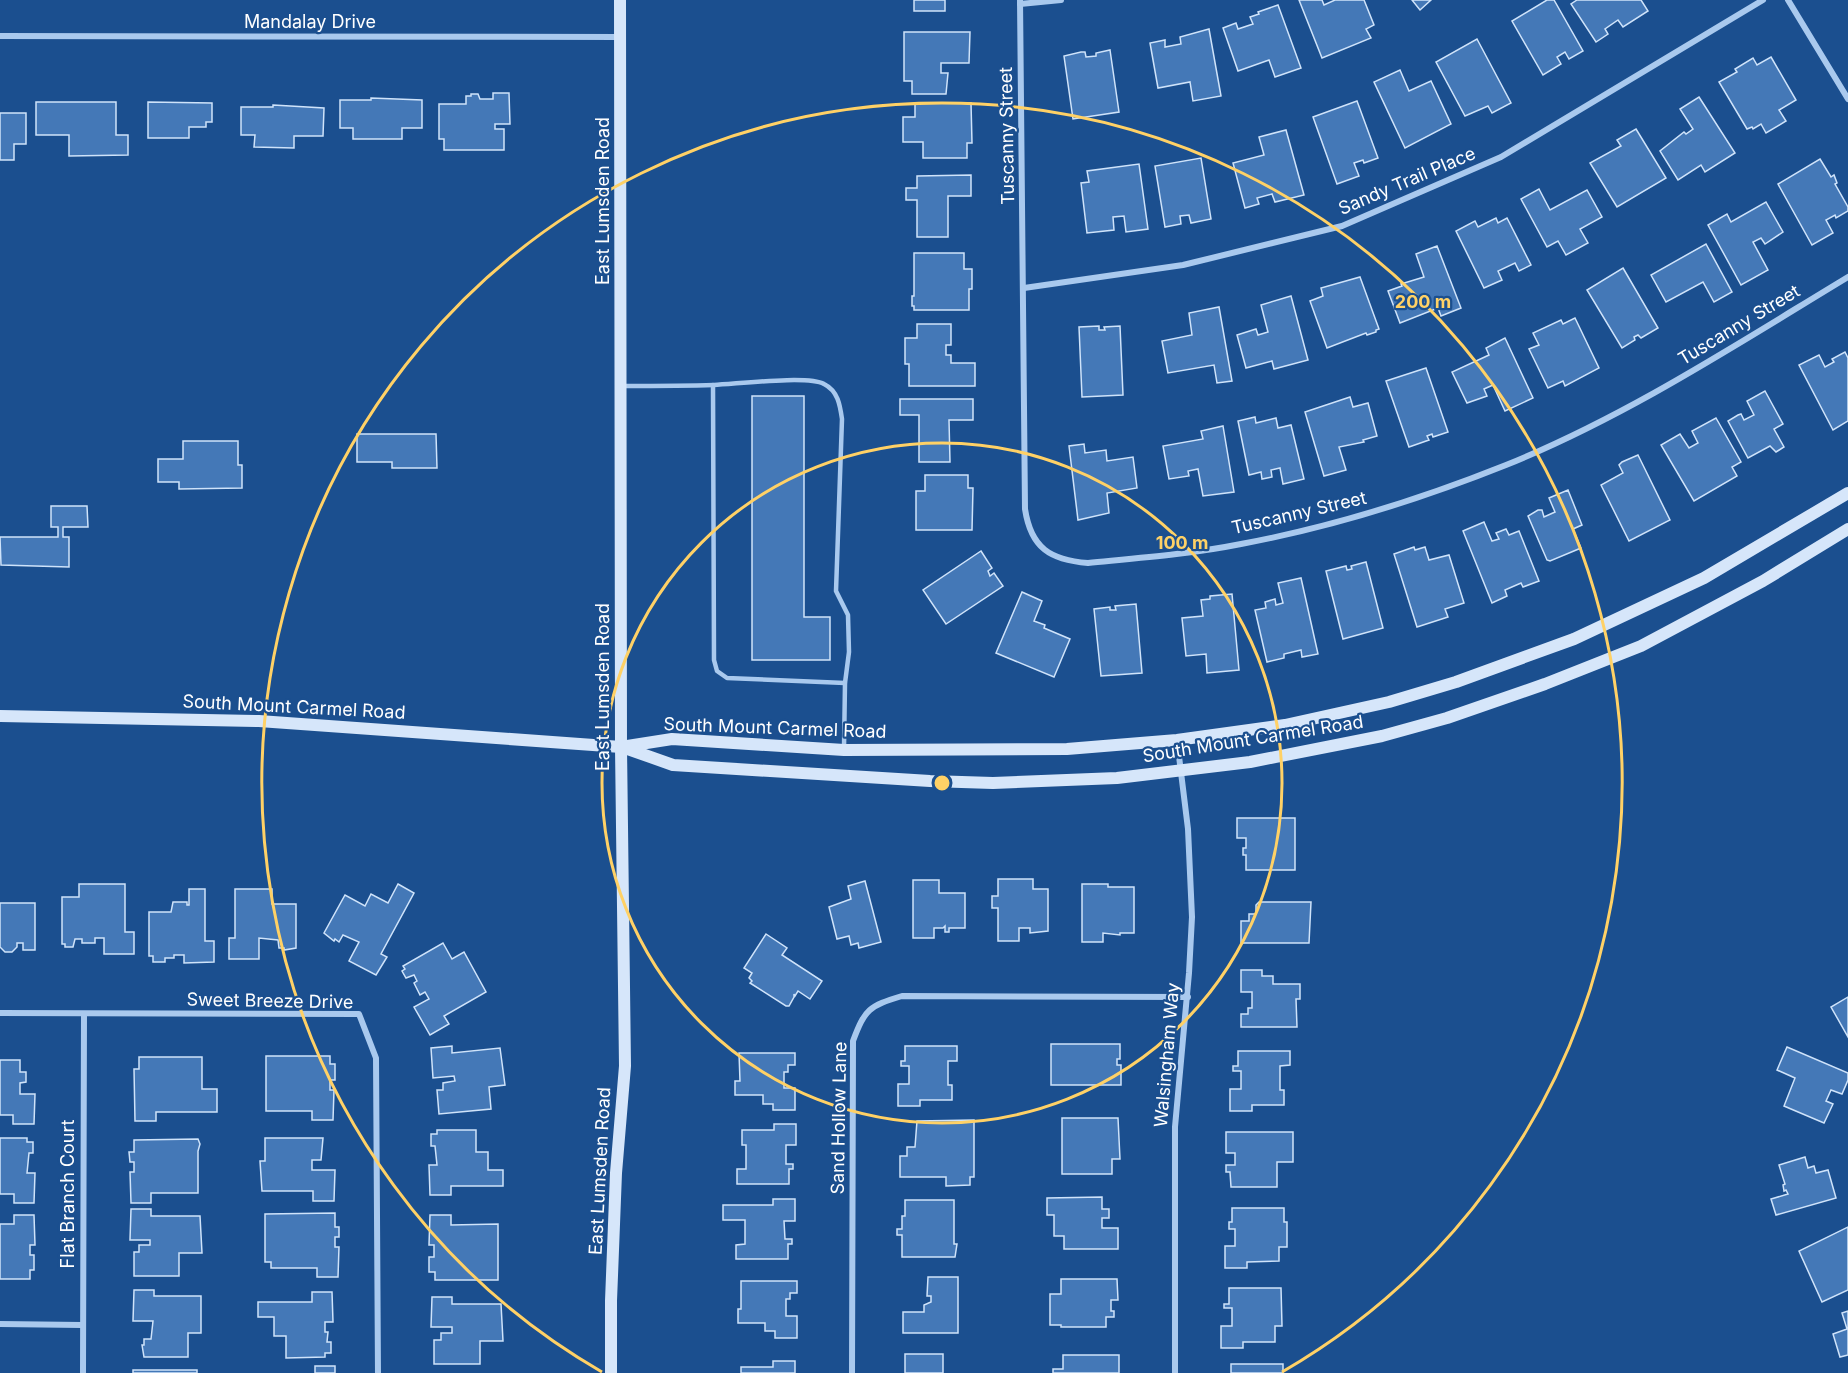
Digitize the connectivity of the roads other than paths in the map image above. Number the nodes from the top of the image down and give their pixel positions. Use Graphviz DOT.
graph roads {
  1 [pos="620,0"];
  2 [pos="1061,0"];
  3 [pos="1763,0"];
  4 [pos="1788,0"];
  5 [pos="1020,2"];
  6 [pos="0,36"];
  7 [pos="621,37"];
  8 [pos="1848,99"];
  9 [pos="1848,277"];
  10 [pos="1024,288"];
  11 [pos="713,385"];
  12 [pos="621,386"];
  13 [pos="1848,493"];
  14 [pos="1848,529"];
  15 [pos="845,683"];
  16 [pos="0,716"];
  17 [pos="1177,740"];
  18 [pos="621,747"];
  19 [pos="844,750"];
  20 [pos="1181,771"];
  21 [pos="1188,997"];
  22 [pos="0,1013"];
  23 [pos="84,1014"];
  24 [pos="0,1324"];
  25 [pos="82,1325"];
  26 [pos="83,1373"];
  27 [pos="378,1373"];
  28 [pos="611,1373"];
  29 [pos="852,1373"];
  30 [pos="1175,1373"];
  1 -- 7 [label="street, East Lumsden Road"];
  2 -- 5 [label="street"];
  3 -- 10 [label="street, Sandy Trail Place"];
  4 -- 8 [label="street"];
  5 -- 10 [label="street, Tuscanny Street"];
  6 -- 7 [label="street, Mandalay Drive"];
  7 -- 12 [label="street, East Lumsden Road"];
  9 -- 10 [label="street, Tuscanny Street"];
  11 -- 12 [label="lane"];
  11 -- 15 [label="lane"];
  11 -- 15 [label="lane"];
  12 -- 18 [label="street, East Lumsden Road"];
  13 -- 17 [label="street, South Mount Carmel Road"];
  14 -- 20 [label="street, South Mount Carmel Road"];
  15 -- 19 [label="lane"];
  16 -- 18 [label="street, South Mount Carmel Road"];
  17 -- 19 [label="street, South Mount Carmel Road"];
  17 -- 20 [label="street, Walsingham Way"];
  18 -- 19 [label="street, South Mount Carmel Road"];
  18 -- 20 [label="street, South Mount Carmel Road"];
  18 -- 28 [label="street, East Lumsden Road"];
  20 -- 21 [label="street, Walsingham Way"];
  21 -- 29 [label="street, Sand Hollow Lane"];
  21 -- 30 [label="street, Walsingham Way"];
  22 -- 23 [label="street, Sweet Breeze Drive"];
  23 -- 25 [label="street, Flat Branch Court"];
  23 -- 27 [label="street, Sweet Breeze Drive"];
  24 -- 25 [label="street"];
  25 -- 26 [label="street, Flat Branch Court"];
}
